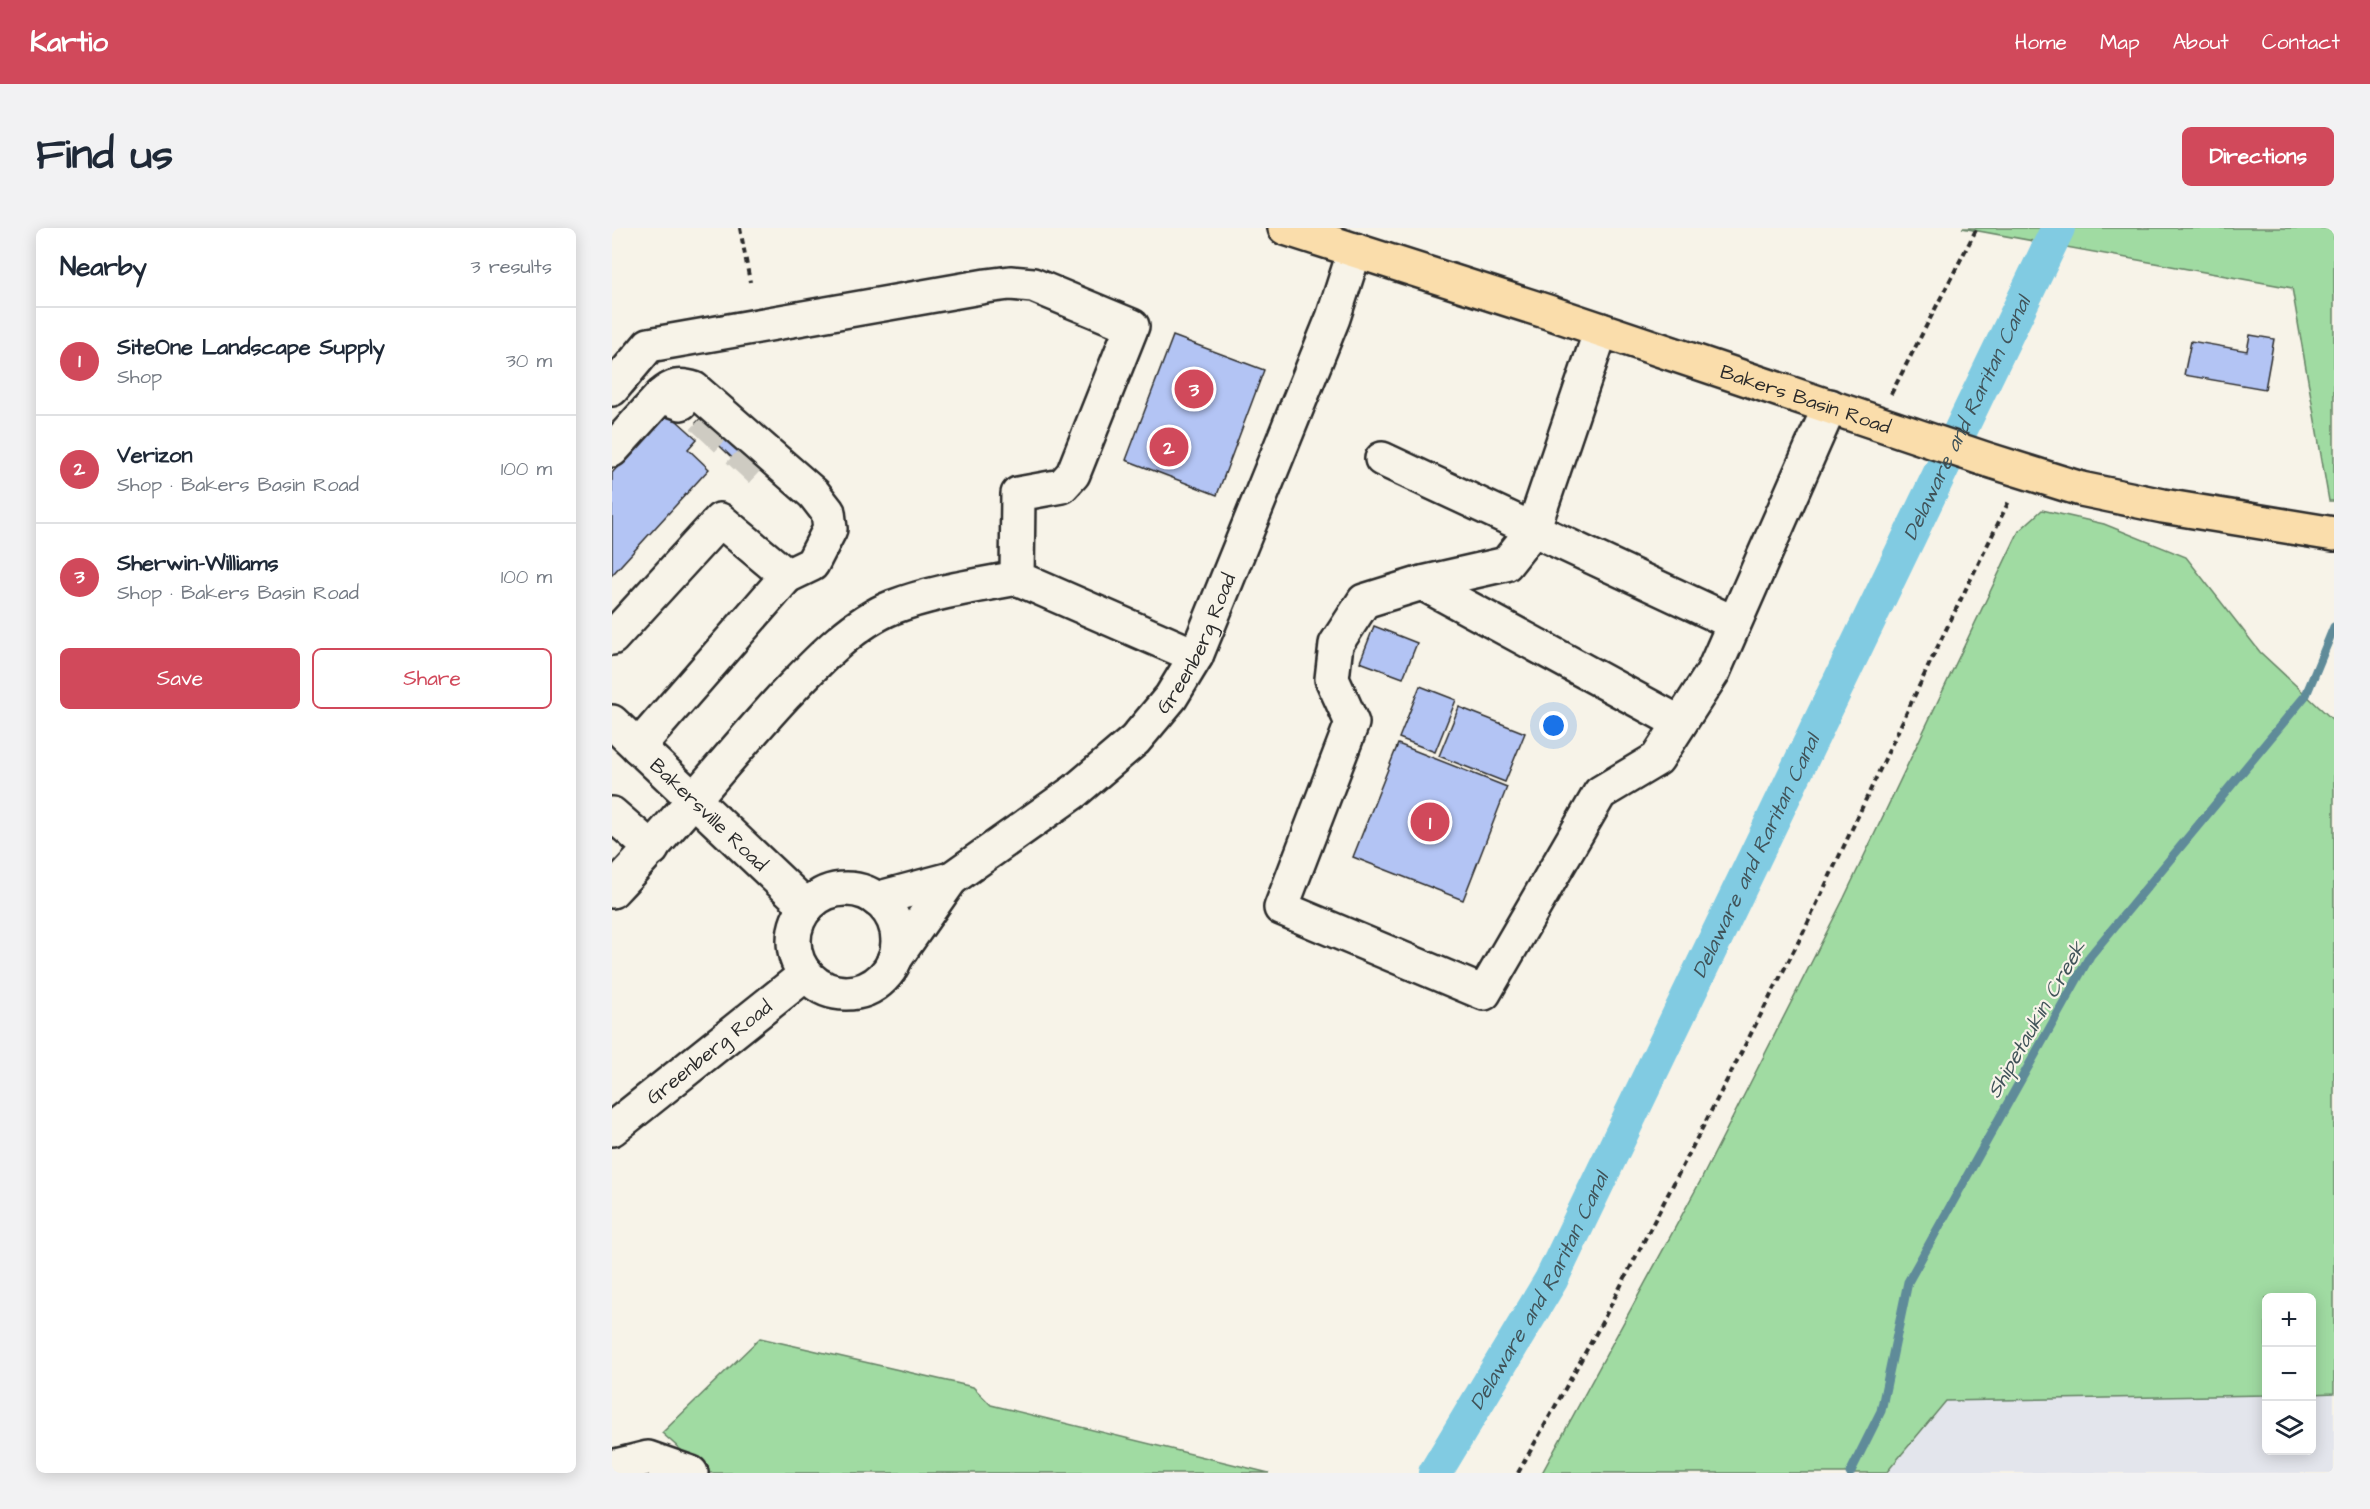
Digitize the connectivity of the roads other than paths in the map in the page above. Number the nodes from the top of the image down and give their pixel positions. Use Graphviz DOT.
graph roads {
  1 [pos="1285,228"];
  2 [pos="1355,250"];
  3 [pos="1601,330"];
  4 [pos="612,389"];
  5 [pos="661,396"];
  6 [pos="1830,406"];
  7 [pos="702,417"];
  8 [pos="612,450"];
  9 [pos="1382,459"];
  10 [pos="760,471"];
  11 [pos="830,529"];
  12 [pos="1533,530"];
  13 [pos="2326,533"];
  14 [pos="787,576"];
  15 [pos="1017,578"];
  16 [pos="1422,583"];
  17 [pos="1734,623"];
  18 [pos="612,638"];
  19 [pos="1196,656"];
  20 [pos="612,722"];
  21 [pos="1680,723"];
  22 [pos="638,747"];
  23 [pos="693,798"];
  24 [pos="612,814"];
  25 [pos="652,849"];
  26 [pos="951,879"];
  27 [pos="612,891"];
  28 [pos="876,899"];
  29 [pos="807,907"];
  30 [pos="894,960"];
  31 [pos="806,974"];
  32 [pos="612,1129"];
  33 [pos="612,1467"];
  34 [pos="691,1473"];
  1 -- 2 [label="main road, Bakers Basin Road"];
  2 -- 3 [label="main road, Bakers Basin Road"];
  2 -- 19 [label="lane, Greenberg Road"];
  3 -- 6 [label="main road, Bakers Basin Road"];
  3 -- 12 [label="lane"];
  4 -- 15 [label="lane"];
  5 -- 7 [label="lane"];
  5 -- 8 [label="lane"];
  5 -- 11 [label="lane"];
  6 -- 13 [label="main road, Bakers Basin Road"];
  6 -- 17 [label="lane"];
  9 -- 12 [label="lane"];
  10 -- 11 [label="lane"];
  11 -- 14 [label="lane"];
  12 -- 16 [label="lane"];
  12 -- 17 [label="lane"];
  14 -- 18 [label="lane"];
  14 -- 22 [label="lane"];
  15 -- 19 [label="lane"];
  15 -- 23 [label="lane"];
  16 -- 21 [label="lane"];
  16 -- 21 [label="lane"];
  17 -- 21 [label="lane"];
  19 -- 26 [label="lane, Greenberg Road"];
  20 -- 22 [label="lane, Bakersville Road"];
  22 -- 23 [label="lane, Bakersville Road"];
  23 -- 25 [label="lane"];
  23 -- 29 [label="lane, Bakersville Road"];
  24 -- 25 [label="lane"];
  25 -- 27 [label="lane"];
  26 -- 28 [label="lane, Greenberg Road"];
  26 -- 30 [label="lane"];
  28 -- 29 [label="lane"];
  28 -- 30 [label="lane"];
  29 -- 31 [label="lane"];
  30 -- 31 [label="lane"];
  31 -- 32 [label="lane, Greenberg Road"];
  33 -- 34 [label="lane"];
}
